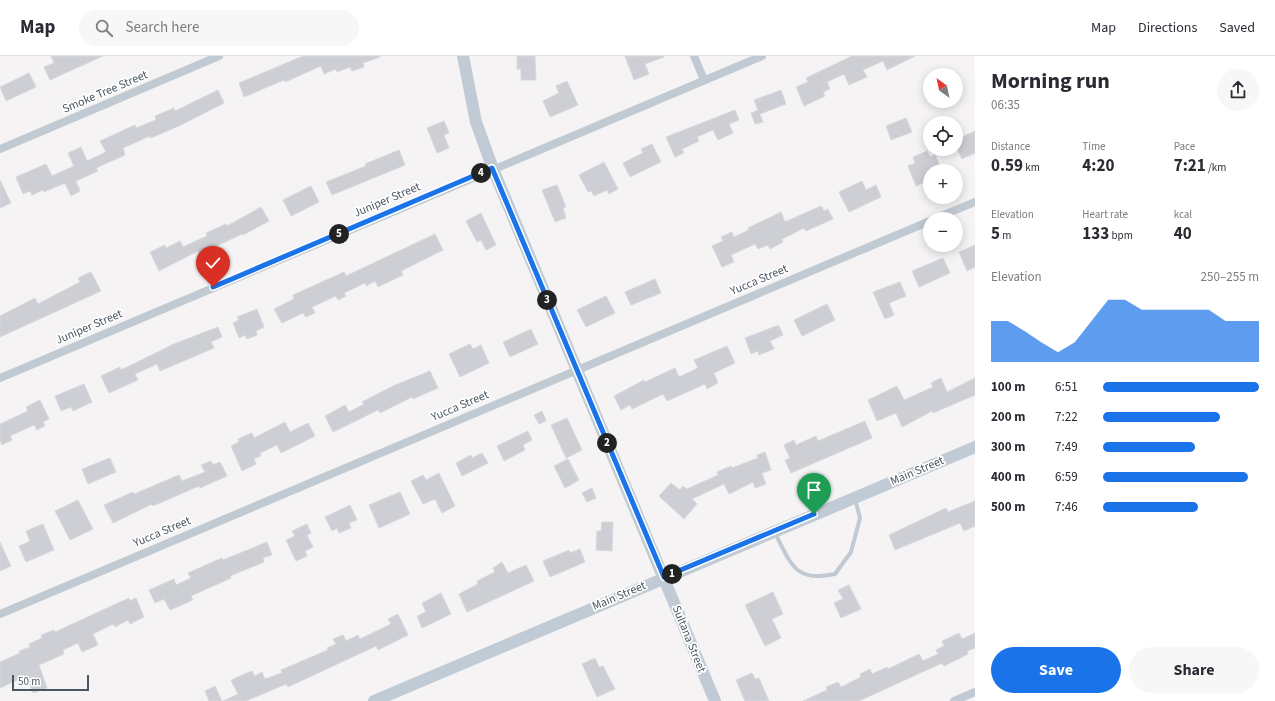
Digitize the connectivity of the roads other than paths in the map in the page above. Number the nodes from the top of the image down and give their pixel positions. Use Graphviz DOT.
graph roads {
  1 [pos="219,56"];
  2 [pos="463,56"];
  3 [pos="694,56"];
  4 [pos="762,56"];
  5 [pos="704,80"];
  6 [pos="0,149"];
  7 [pos="492,168"];
  8 [pos="975,202"];
  9 [pos="951,212"];
  10 [pos="923,224"];
  11 [pos="576,370"];
  12 [pos="0,378"];
  13 [pos="975,446"];
  14 [pos="855,497"];
  15 [pos="774,531"];
  16 [pos="664,577"];
  17 [pos="0,614"];
  18 [pos="975,692"];
  19 [pos="374,701"];
  20 [pos="715,701"];
  21 [pos="954,701"];
  1 -- 6 [label="street, Smoke Tree Street"];
  2 -- 7 [label="street, Sultana Street"];
  3 -- 5 [label="street"];
  4 -- 5 [label="street, Juniper Street"];
  5 -- 7 [label="street, Juniper Street"];
  7 -- 11 [label="street, Sultana Street"];
  7 -- 12 [label="street, Juniper Street"];
  8 -- 9 [label="street"];
  10 -- 11 [label="street, Yucca Street"];
  11 -- 16 [label="street, Sultana Street"];
  11 -- 17 [label="street, Yucca Street"];
  13 -- 14 [label="street, Main Street"];
  14 -- 15 [label="street, Main Street"];
  14 -- 15 [label="lane"];
  15 -- 16 [label="street, Main Street"];
  16 -- 19 [label="street, Main Street"];
  16 -- 20 [label="street, Sultana Street"];
  18 -- 21 [label="street"];
}
